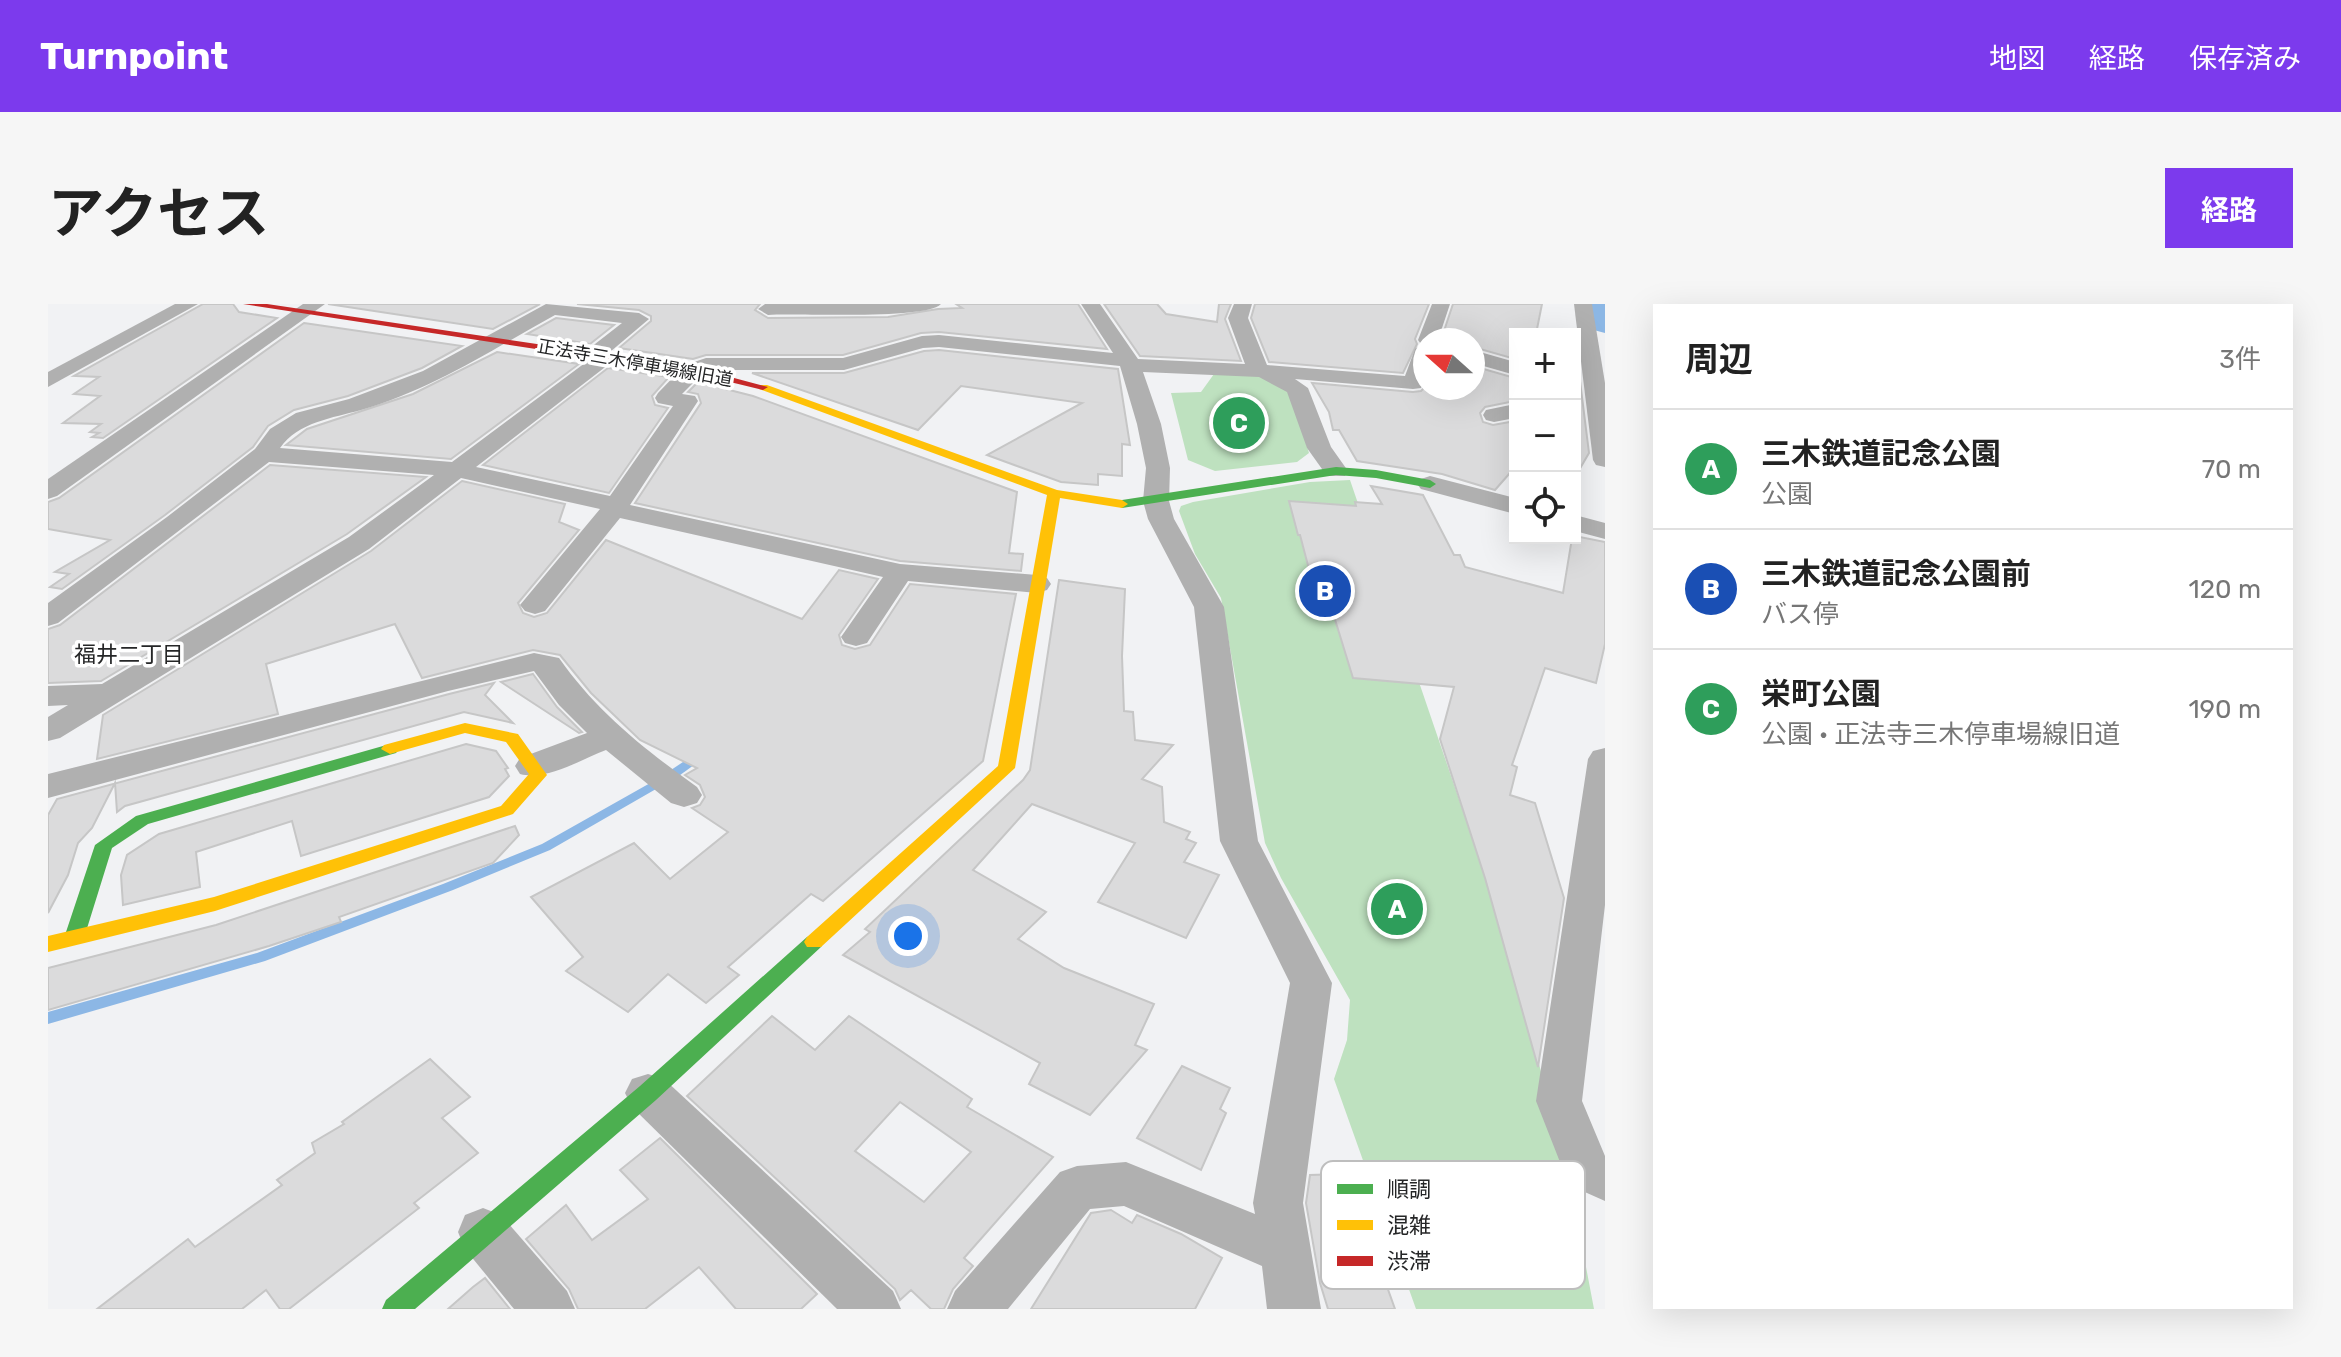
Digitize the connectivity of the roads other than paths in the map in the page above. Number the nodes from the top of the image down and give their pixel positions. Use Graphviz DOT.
graph roads {
  1 [pos="179,304"];
  2 [pos="189,304"];
  3 [pos="248,304"];
  4 [pos="932,304"];
  5 [pos="1090,304"];
  6 [pos="1243,304"];
  7 [pos="1441,304"];
  8 [pos="1583,304"];
  9 [pos="556,306"];
  10 [pos="766,307"];
  11 [pos="311,308"];
  12 [pos="1434,328"];
  13 [pos="495,339"];
  14 [pos="599,356"];
  15 [pos="1485,360"];
  16 [pos="48,361"];
  17 [pos="806,363"];
  18 [pos="1129,363"];
  19 [pos="1509,367"];
  20 [pos="693,370"];
  21 [pos="1260,370"];
  22 [pos="48,381"];
  23 [pos="1413,383"];
  24 [pos="763,387"];
  25 [pos="1585,391"];
  26 [pos="1581,418"];
  27 [pos="1599,421"];
  28 [pos="264,454"];
  29 [pos="1605,460"];
  30 [pos="453,469"];
  31 [pos="1336,471"];
  32 [pos="1430,484"];
  33 [pos="48,491"];
  34 [pos="1054,493"];
  35 [pos="1156,501"];
  36 [pos="1509,504"];
  37 [pos="614,507"];
  38 [pos="1581,525"];
  39 [pos="1605,531"];
  40 [pos="900,572"];
  41 [pos="1037,584"];
  42 [pos="535,605"];
  43 [pos="48,617"];
  44 [pos="856,637"];
  45 [pos="108,694"];
  46 [pos="48,696"];
  47 [pos="48,731"];
  48 [pos="612,736"];
  49 [pos="1605,759"];
  50 [pos="532,766"];
  51 [pos="48,786"];
  52 [pos="684,795"];
  53 [pos="74,938"];
  54 [pos="48,944"];
  55 [pos="648,1093"];
  56 [pos="1582,1161"];
  57 [pos="1585,1167"];
  58 [pos="1605,1179"];
  59 [pos="483,1232"];
  60 [pos="1286,1252"];
  61 [pos="395,1309"];
  62 [pos="548,1309"];
  63 [pos="874,1309"];
  64 [pos="974,1309"];
  65 [pos="1294,1309"];
  1 -- 16 [label="street"];
  2 -- 22 [label="street"];
  3 -- 11 [label="street, 正法寺三木停車場線旧道"];
  4 -- 10 [label="street"];
  5 -- 18 [label="street"];
  6 -- 21 [label="street"];
  7 -- 12 [label="street"];
  8 -- 25 [label="street"];
  9 -- 13 [label="street"];
  9 -- 14 [label="street"];
  10 -- 17 [label="street"];
  11 -- 13 [label="street, 正法寺三木停車場線旧道"];
  11 -- 33 [label="street"];
  13 -- 14 [label="street, 正法寺三木停車場線旧道"];
  13 -- 28 [label="street"];
  14 -- 20 [label="street, 正法寺三木停車場線旧道"];
  14 -- 30 [label="street"];
  15 -- 19 [label="street"];
  17 -- 18 [label="street"];
  17 -- 20 [label="street"];
  17 -- 24 [label="street"];
  18 -- 21 [label="street"];
  18 -- 35 [label="street"];
  20 -- 24 [label="street, 正法寺三木停車場線旧道"];
  20 -- 37 [label="street"];
  21 -- 23 [label="street"];
  21 -- 31 [label="street"];
  24 -- 34 [label="street, 正法寺三木停車場線旧道"];
  25 -- 27 [label="street"];
  26 -- 27 [label="street"];
  27 -- 29 [label="street"];
  28 -- 30 [label="street"];
  28 -- 43 [label="street"];
  30 -- 37 [label="street"];
  30 -- 45 [label="street"];
  31 -- 32 [label="street, 正法寺三木停車場線旧道"];
  31 -- 35 [label="street, 正法寺三木停車場線旧道"];
  32 -- 36 [label="street"];
  34 -- 35 [label="street, 正法寺三木停車場線旧道"];
  34 -- 41 [label="street"];
  35 -- 60 [label="street"];
  37 -- 40 [label="street"];
  37 -- 42 [label="street"];
  38 -- 39 [label="street"];
  40 -- 41 [label="street"];
  40 -- 44 [label="street"];
  41 -- 55 [label="street"];
  45 -- 46 [label="street"];
  45 -- 47 [label="street"];
  48 -- 50 [label="street"];
  48 -- 51 [label="street"];
  48 -- 52 [label="street"];
  49 -- 56 [label="street"];
  50 -- 53 [label="street"];
  50 -- 53 [label="street"];
  53 -- 54 [label="street"];
  55 -- 59 [label="street"];
  55 -- 63 [label="street"];
  57 -- 58 [label="street"];
  59 -- 61 [label="street"];
  59 -- 62 [label="street"];
  60 -- 64 [label="street"];
  60 -- 65 [label="street"];
}
